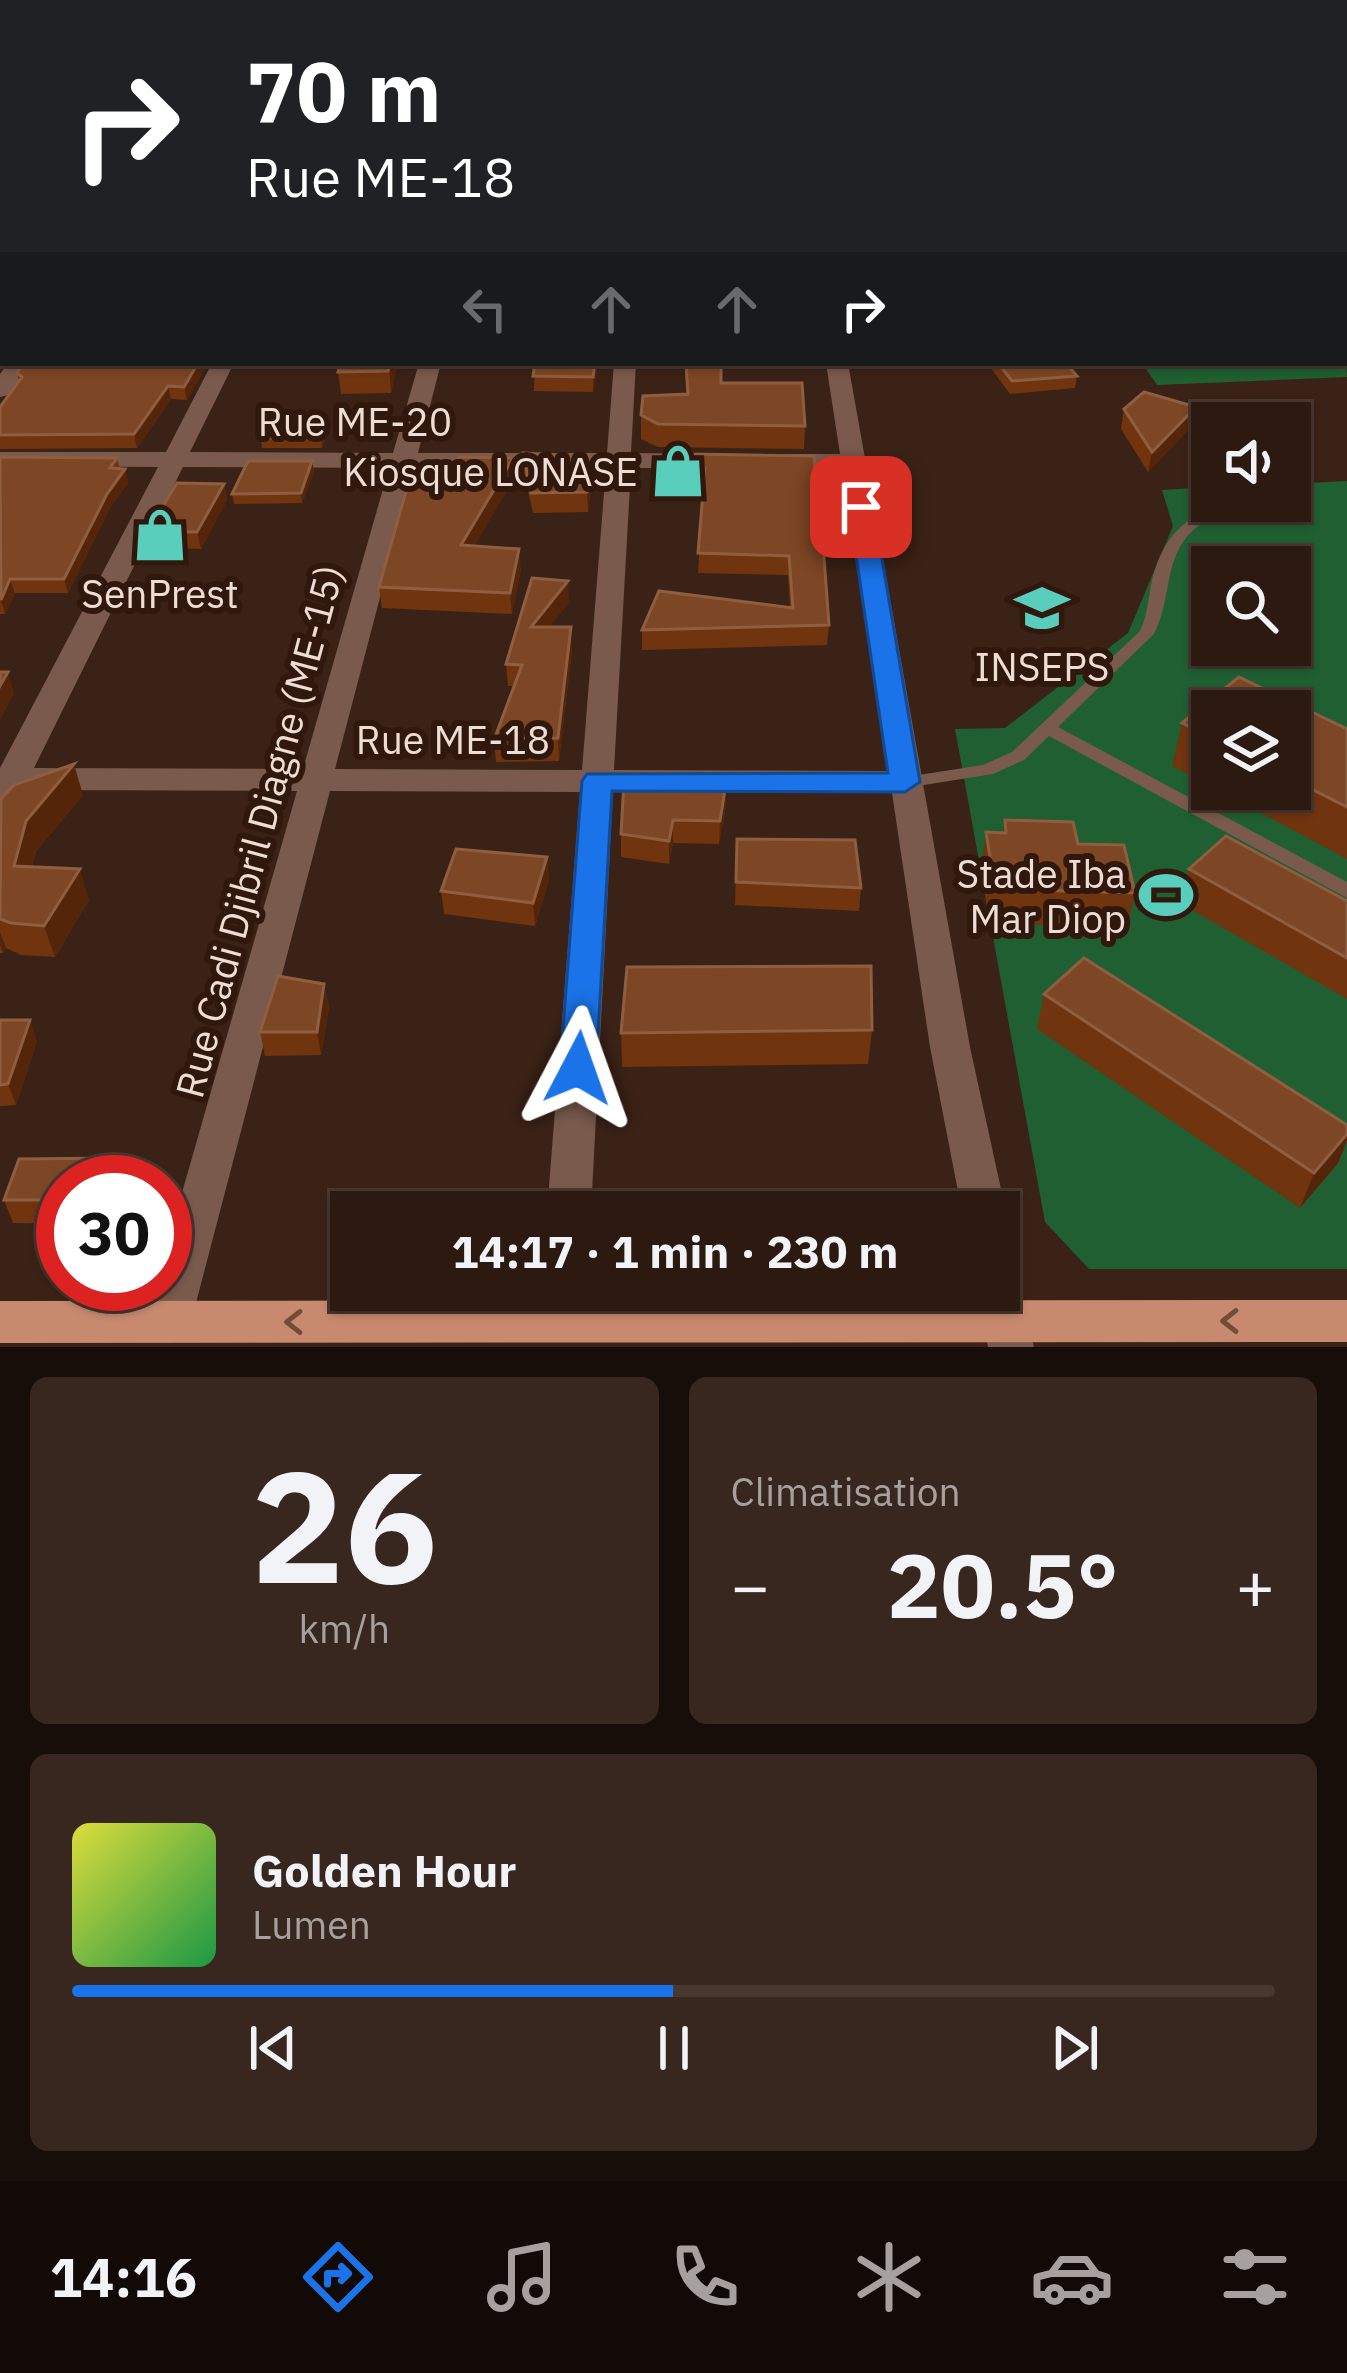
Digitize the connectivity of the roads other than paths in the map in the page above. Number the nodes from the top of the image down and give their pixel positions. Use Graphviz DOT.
graph roads {
  1 [pos="221,366"];
  2 [pos="429,366"];
  3 [pos="625,366"];
  4 [pos="838,366"];
  5 [pos="0,459"];
  6 [pos="174,460"];
  7 [pos="404,460"];
  8 [pos="619,461"];
  9 [pos="854,461"];
  10 [pos="1193,522"];
  11 [pos="1047,728"];
  12 [pos="316,780"];
  13 [pos="597,781"];
  14 [pos="905,782"];
  15 [pos="4,786"];
  16 [pos="1347,891"];
  17 [pos="570,1191"];
  18 [pos="980,1191"];
  19 [pos="440,1311"];
  20 [pos="747,1311"];
  21 [pos="1005,1318"];
  22 [pos="1347,1321"];
  23 [pos="0,1322"];
  24 [pos="168,1322"];
  1 -- 6 [label="street"];
  2 -- 7 [label="street, Rue Cadi Djibril Diagne (ME-15)"];
  3 -- 8 [label="street"];
  4 -- 9 [label="street"];
  5 -- 6 [label="street, Rue ME-20"];
  6 -- 7 [label="street, Rue ME-20"];
  6 -- 15 [label="street"];
  7 -- 8 [label="street, Rue ME-20"];
  7 -- 12 [label="street, Rue Cadi Djibril Diagne (ME-15)"];
  8 -- 9 [label="street, Rue ME-20"];
  8 -- 13 [label="street"];
  9 -- 14 [label="street"];
  10 -- 11 [label="lane"];
  11 -- 14 [label="lane"];
  11 -- 16 [label="lane"];
  12 -- 13 [label="street, Rue ME-18"];
  12 -- 15 [label="street, Rue ME-18"];
  12 -- 24 [label="street, Rue Cadi Djibril Diagne (ME-15)"];
  13 -- 14 [label="street, Rue ME-18"];
  13 -- 17 [label="street"];
  14 -- 18 [label="street"];
  19 -- 24 [label="main road, one-way"];
  20 -- 21 [label="main road"];
  22 -- 21 [label="main road, one-way"];
  23 -- 24 [label="main road"];
}
